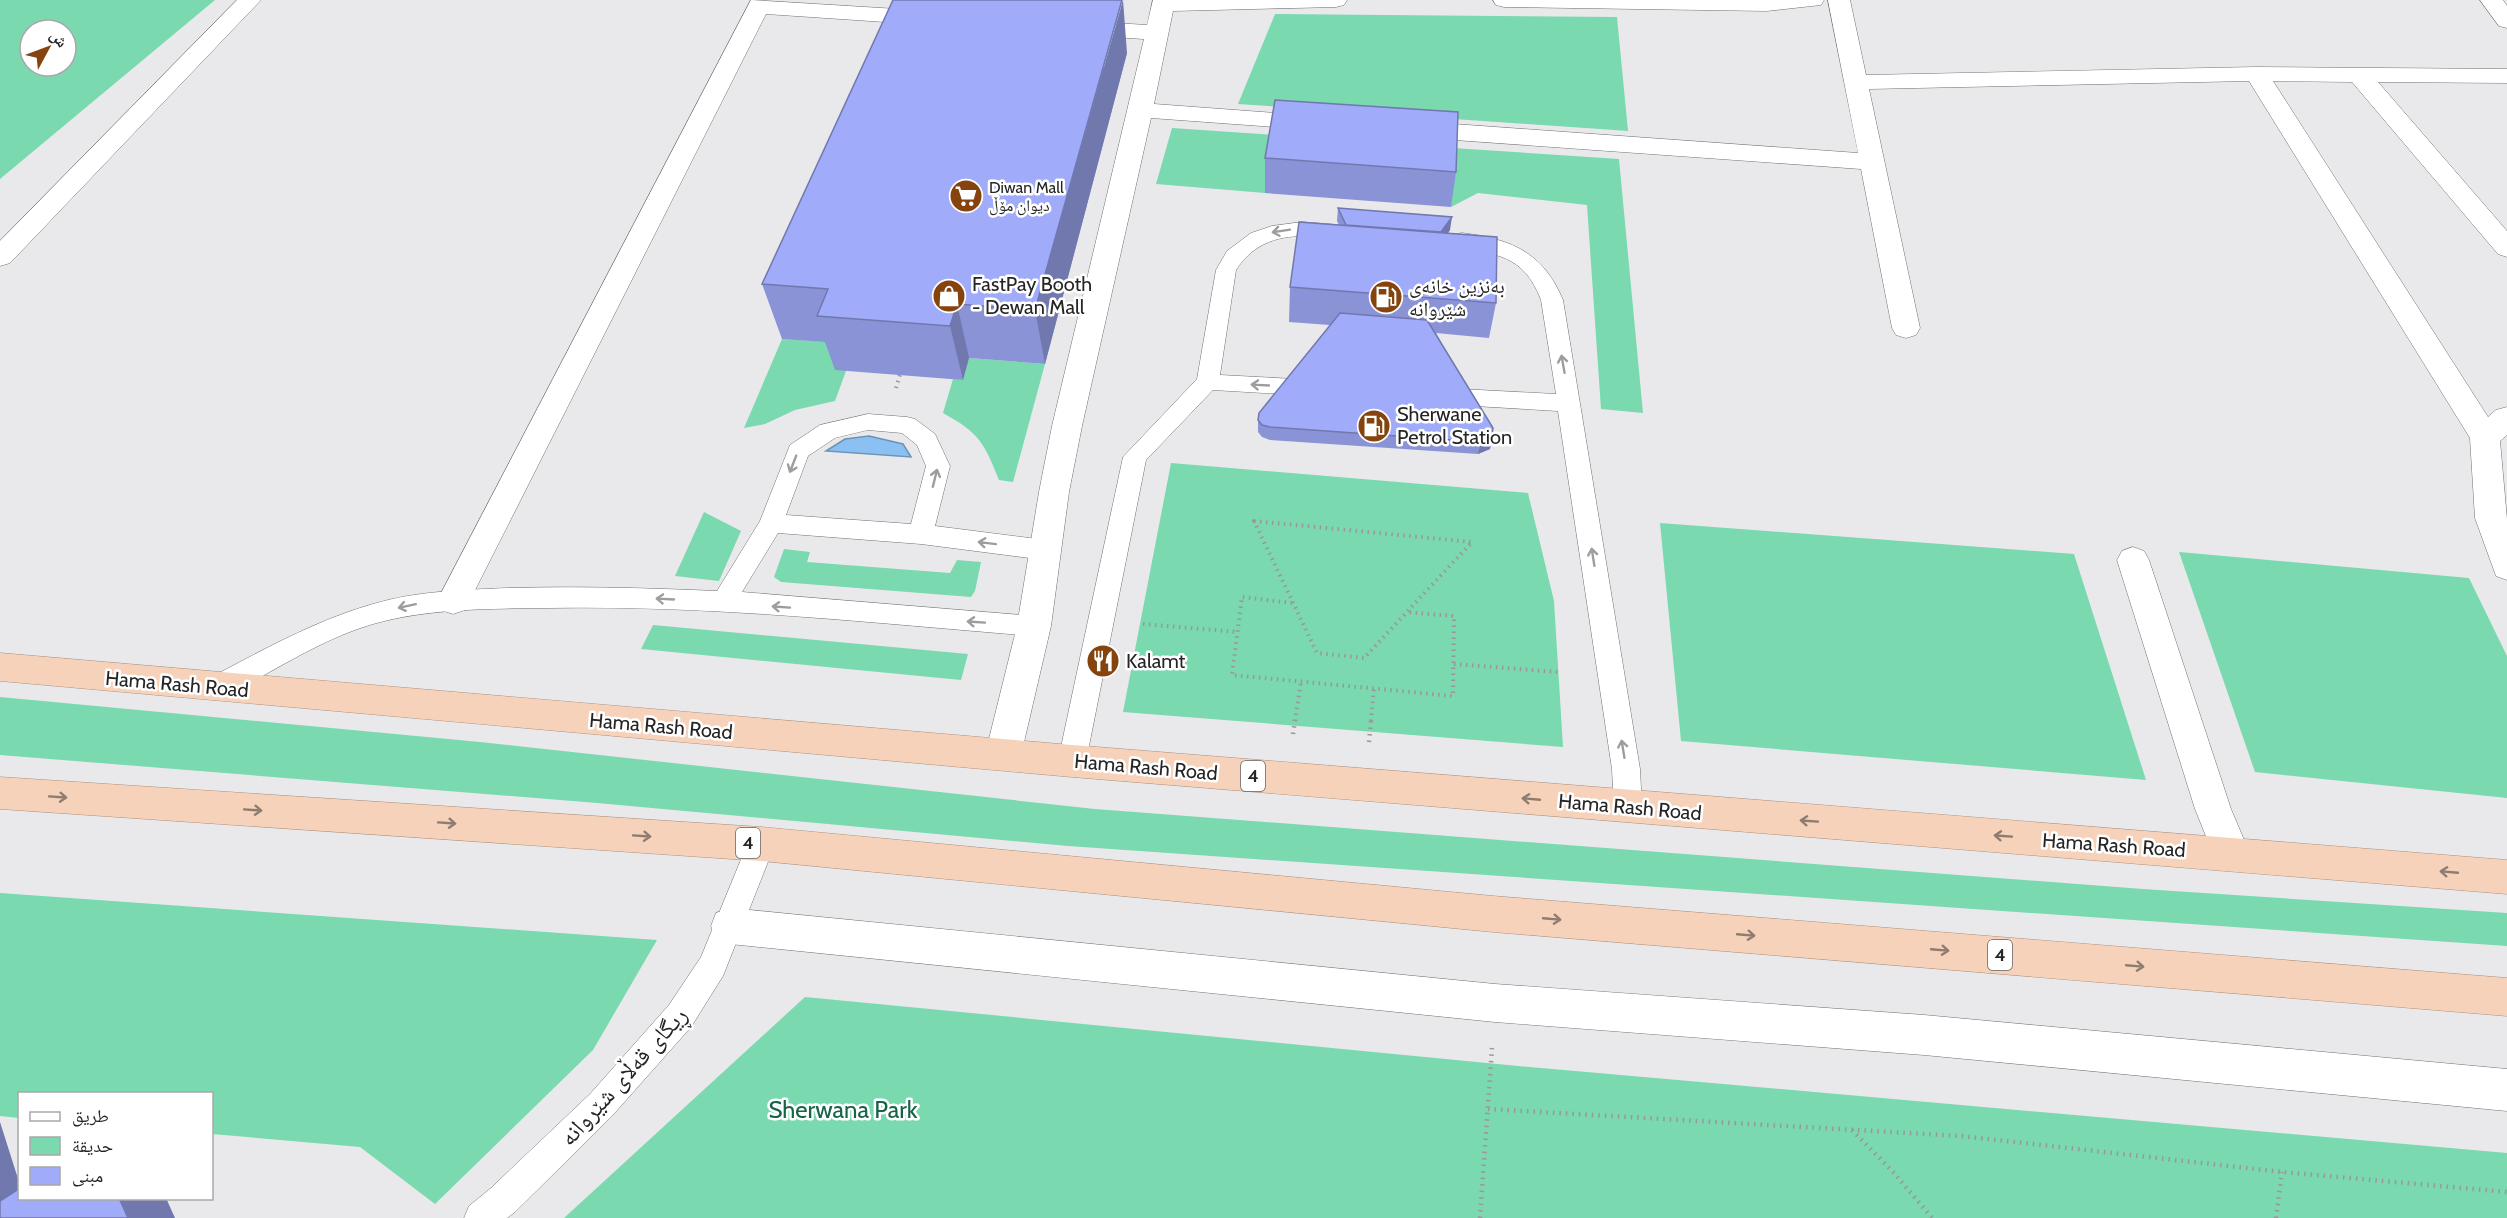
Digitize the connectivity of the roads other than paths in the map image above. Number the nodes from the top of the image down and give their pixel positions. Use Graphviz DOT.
graph roads {
  1 [pos="250,0"];
  2 [pos="1336,0"];
  3 [pos="1504,0"];
  4 [pos="1813,0"];
  5 [pos="1839,0"];
  6 [pos="2491,0"];
  7 [pos="760,4"];
  8 [pos="1161,13"];
  9 [pos="946,19"];
  10 [pos="2507,21"];
  11 [pos="1063,27"];
  12 [pos="2256,74"];
  13 [pos="2360,75"];
  14 [pos="2507,76"];
  15 [pos="1856,82"];
  16 [pos="1141,110"];
  17 [pos="1342,124"];
  18 [pos="1389,128"];
  19 [pos="1872,162"];
  20 [pos="1351,232"];
  21 [pos="1442,239"];
  22 [pos="2507,248"];
  23 [pos="0,256"];
  24 [pos="1906,328"];
  25 [pos="1208,382"];
  26 [pos="1337,389"];
  27 [pos="1418,394"];
  28 [pos="1570,404"];
  29 [pos="2496,427"];
  30 [pos="771,523"];
  31 [pos="921,534"];
  32 [pos="1045,550"];
  33 [pos="2133,560"];
  34 [pos="2507,567"];
  35 [pos="453,601"];
  36 [pos="723,602"];
  37 [pos="1034,626"];
  38 [pos="0,667"];
  39 [pos="217,687"];
  40 [pos="1003,755"];
  41 [pos="1072,761"];
  42 [pos="0,793"];
  43 [pos="1628,807"];
  44 [pos="761,844"];
  45 [pos="2231,854"];
  46 [pos="2507,877"];
  47 [pos="730,926"];
  48 [pos="2507,997"];
  49 [pos="2507,1090"];
  50 [pos="481,1218"];
  1 -- 23 [label="street"];
  2 -- 8 [label="street"];
  3 -- 4 [label="street"];
  5 -- 15 [label="street"];
  6 -- 10 [label="street"];
  7 -- 9 [label="street"];
  7 -- 35 [label="street"];
  8 -- 11 [label="street"];
  8 -- 16 [label="street"];
  12 -- 13 [label="street"];
  12 -- 15 [label="street"];
  12 -- 29 [label="street"];
  13 -- 14 [label="street"];
  13 -- 22 [label="street"];
  15 -- 19 [label="street"];
  16 -- 17 [label="street"];
  16 -- 32 [label="street"];
  18 -- 19 [label="street"];
  19 -- 24 [label="street"];
  20 -- 25 [label="lane, one-way"];
  28 -- 21 [label="lane, one-way"];
  26 -- 25 [label="lane, one-way"];
  25 -- 41 [label="lane"];
  27 -- 28 [label="lane"];
  43 -- 28 [label="lane, one-way"];
  29 -- 34 [label="street"];
  30 -- 31 [label="lane"];
  31 -- 30 [label="lane, one-way"];
  30 -- 36 [label="lane"];
  32 -- 31 [label="lane, one-way"];
  32 -- 37 [label="street"];
  33 -- 45 [label="street"];
  36 -- 35 [label="lane, one-way"];
  35 -- 39 [label="lane, one-way"];
  37 -- 36 [label="lane, one-way"];
  37 -- 40 [label="street"];
  38 -- 39 [label="highway, Hama Rash Road / 4"];
  39 -- 40 [label="highway, Hama Rash Road / 4"];
  40 -- 41 [label="highway, Hama Rash Road / 4"];
  43 -- 41 [label="highway, Hama Rash Road / 4, one-way"];
  42 -- 44 [label="highway, 4, one-way"];
  45 -- 43 [label="highway, Hama Rash Road / 4, one-way"];
  44 -- 47 [label="lane, ڕیگای قەڵای شێروانە"];
  44 -- 48 [label="highway, 4, one-way"];
  46 -- 45 [label="highway, Hama Rash Road / 4, one-way"];
  47 -- 49 [label="street"];
  47 -- 50 [label="lane, ڕیگای قەڵای شێروانە"];
}
